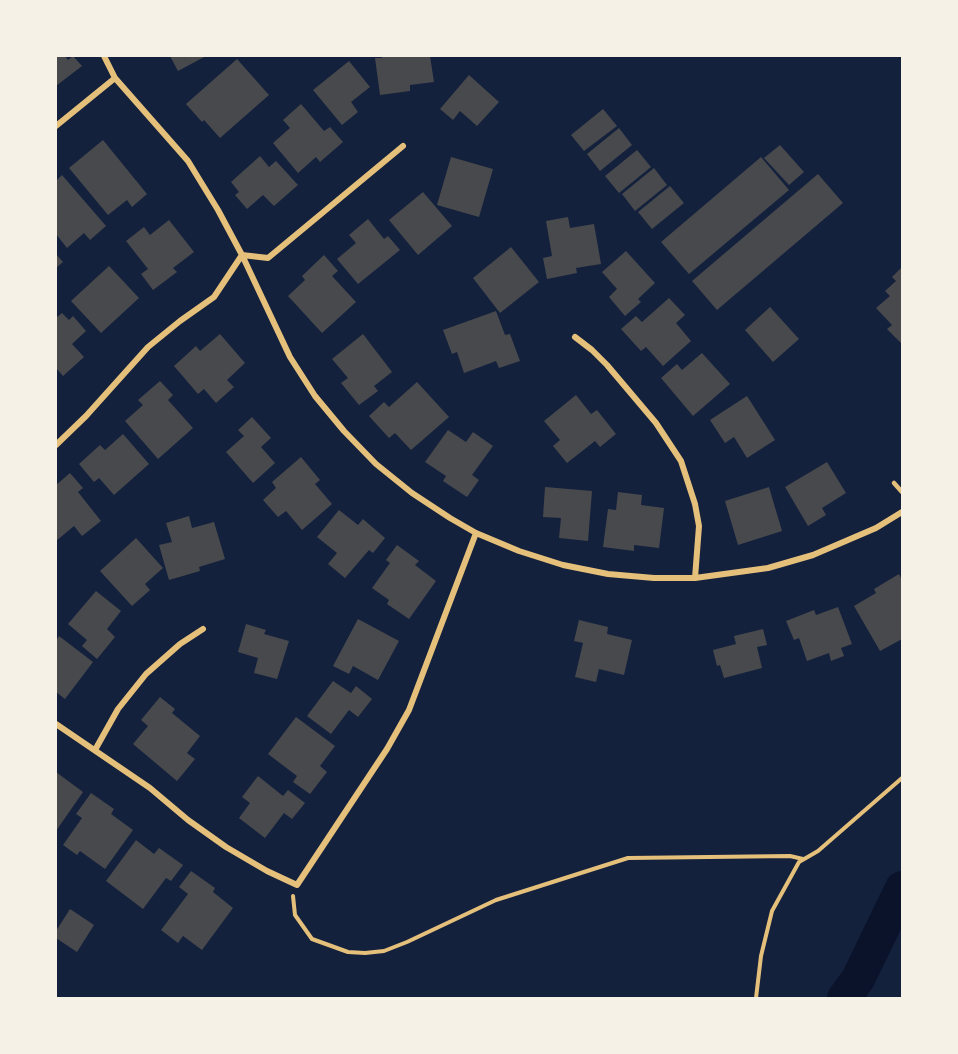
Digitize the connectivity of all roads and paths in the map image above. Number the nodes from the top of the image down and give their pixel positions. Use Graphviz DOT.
graph roads {
  1 [pos="104,56"];
  2 [pos="115,78"];
  3 [pos="56,126"];
  4 [pos="403,146"];
  5 [pos="243,255"];
  6 [pos="575,338"];
  7 [pos="56,445"];
  8 [pos="894,483"];
  9 [pos="903,492"];
  10 [pos="903,512"];
  11 [pos="476,533"];
  12 [pos="695,578"];
  13 [pos="203,629"];
  14 [pos="56,724"];
  15 [pos="95,750"];
  16 [pos="903,778"];
  17 [pos="803,859"];
  18 [pos="297,885"];
  19 [pos="756,999"];
  1 -- 2 [label="street"];
  2 -- 3 [label="street"];
  2 -- 5 [label="street"];
  4 -- 5 [label="street"];
  5 -- 7 [label="street"];
  5 -- 11 [label="street"];
  6 -- 12 [label="street"];
  8 -- 9 [label="lane"];
  10 -- 12 [label="street"];
  11 -- 12 [label="street"];
  11 -- 18 [label="street"];
  13 -- 15 [label="street"];
  14 -- 15 [label="street"];
  15 -- 18 [label="street"];
  16 -- 17 [label="path"];
  17 -- 18 [label="path"];
  17 -- 19 [label="path"];
}
